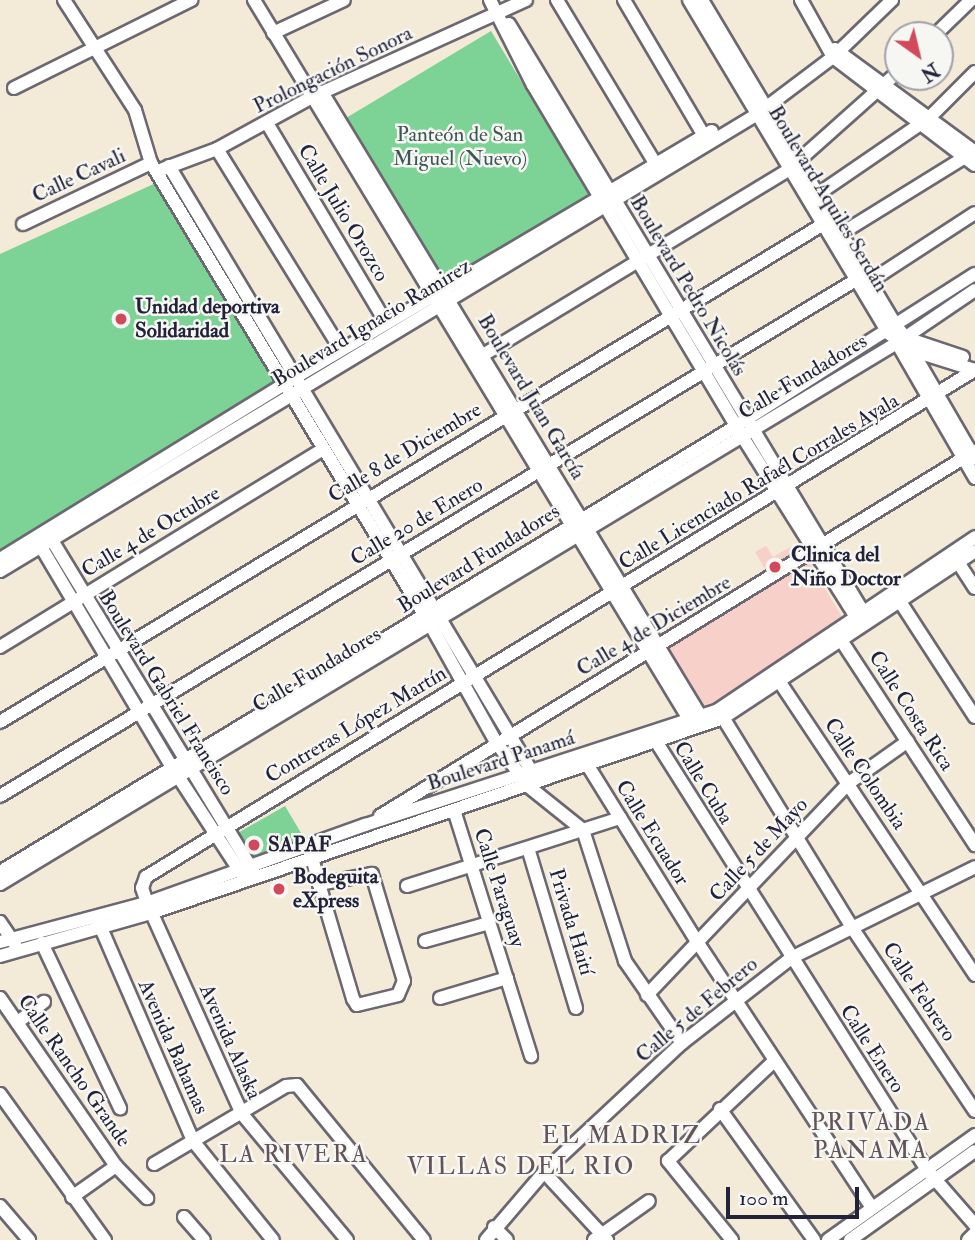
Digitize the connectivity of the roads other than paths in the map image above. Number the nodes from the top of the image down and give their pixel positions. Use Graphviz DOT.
graph roads {
  1 [pos="64,0"];
  2 [pos="254,0"];
  3 [pos="344,0"];
  4 [pos="526,0"];
  5 [pos="557,0"];
  6 [pos="624,0"];
  7 [pos="689,0"];
  8 [pos="702,0"];
  9 [pos="801,0"];
  10 [pos="892,0"];
  11 [pos="971,0"];
  12 [pos="191,1"];
  13 [pos="495,8"];
  14 [pos="949,21"];
  15 [pos="273,33"];
  16 [pos="95,48"];
  17 [pos="834,51"];
  18 [pos="975,72"];
  19 [pos="884,85"];
  20 [pos="14,88"];
  21 [pos="881,88"];
  22 [pos="317,94"];
  23 [pos="760,107"];
  24 [pos="925,121"];
  25 [pos="267,123"];
  26 [pos="704,136"];
  27 [pos="217,149"];
  28 [pos="973,155"];
  29 [pos="655,163"];
  30 [pos="169,166"];
  31 [pos="793,166"];
  32 [pos="154,168"];
  33 [pos="818,194"];
  34 [pos="607,198"];
  35 [pos="975,213"];
  36 [pos="827,222"];
  37 [pos="23,223"];
  38 [pos="836,237"];
  39 [pos="644,258"];
  40 [pos="975,274"];
  41 [pos="854,281"];
  42 [pos="869,282"];
  43 [pos="975,290"];
  44 [pos="441,297"];
  45 [pos="676,312"];
  46 [pos="386,323"];
  47 [pos="900,338"];
  48 [pos="341,350"];
  49 [pos="483,355"];
  50 [pos="975,362"];
  51 [pos="709,369"];
  52 [pos="975,370"];
  53 [pos="292,387"];
  54 [pos="933,399"];
  55 [pos="517,409"];
  56 [pos="505,415"];
  57 [pos="744,429"];
  58 [pos="323,450"];
  59 [pos="971,456"];
  60 [pos="544,468"];
  61 [pos="975,478"];
  62 [pos="783,490"];
  63 [pos="369,497"];
  64 [pos="357,505"];
  65 [pos="579,527"];
  66 [pos="975,537"];
  67 [pos="43,538"];
  68 [pos="819,549"];
  69 [pos="975,551"];
  70 [pos="403,553"];
  71 [pos="955,558"];
  72 [pos="0,559"];
  73 [pos="389,561"];
  74 [pos="0,571"];
  75 [pos="975,588"];
  76 [pos="616,591"];
  77 [pos="78,598"];
  78 [pos="898,598"];
  79 [pos="440,613"];
  80 [pos="428,620"];
  81 [pos="863,622"];
  82 [pos="840,638"];
  83 [pos="0,648"];
  84 [pos="652,650"];
  85 [pos="112,653"];
  86 [pos="474,676"];
  87 [pos="777,679"];
  88 [pos="462,683"];
  89 [pos="147,707"];
  90 [pos="720,714"];
  91 [pos="975,717"];
  92 [pos="697,721"];
  93 [pos="0,722"];
  94 [pos="509,735"];
  95 [pos="654,738"];
  96 [pos="908,741"];
  97 [pos="496,742"];
  98 [pos="585,761"];
  99 [pos="181,768"];
  100 [pos="531,783"];
  101 [pos="849,783"];
  102 [pos="0,796"];
  103 [pos="454,810"];
  104 [pos="620,818"];
  105 [pos="365,825"];
  106 [pos="222,829"];
  107 [pos="583,830"];
  108 [pos="796,838"];
  109 [pos="975,845"];
  110 [pos="528,848"];
  111 [pos="310,851"];
  112 [pos="469,867"];
  113 [pos="975,867"];
  114 [pos="0,872"];
  115 [pos="248,872"];
  116 [pos="0,884"];
  117 [pos="319,884"];
  118 [pos="407,886"];
  119 [pos="747,891"];
  120 [pos="921,896"];
  121 [pos="149,908"];
  122 [pos="0,922"];
  123 [pos="98,923"];
  124 [pos="489,923"];
  125 [pos="853,929"];
  126 [pos="425,941"];
  127 [pos="42,943"];
  128 [pos="698,943"];
  129 [pos="10,944"];
  130 [pos="1,955"];
  131 [pos="791,958"];
  132 [pos="975,975"];
  133 [pos="507,978"];
  134 [pos="647,995"];
  135 [pos="0,998"];
  136 [pos="440,998"];
  137 [pos="736,1000"];
  138 [pos="44,1002"];
  139 [pos="576,1008"];
  140 [pos="18,1022"];
  141 [pos="682,1043"];
  142 [pos="531,1056"];
  143 [pos="774,1061"];
  144 [pos="0,1094"];
  145 [pos="120,1108"];
  146 [pos="720,1109"];
  147 [pos="975,1111"];
  148 [pos="242,1114"];
  149 [pos="975,1135"];
  150 [pos="193,1141"];
  151 [pos="975,1151"];
  152 [pos="155,1164"];
  153 [pos="116,1166"];
  154 [pos="544,1172"];
  155 [pos="931,1174"];
  156 [pos="72,1197"];
  157 [pos="147,1198"];
  158 [pos="649,1201"];
  159 [pos="0,1206"];
  160 [pos="872,1208"];
  161 [pos="184,1217"];
  162 [pos="975,1225"];
  163 [pos="494,1227"];
  164 [pos="975,1233"];
  165 [pos="341,1238"];
  166 [pos="601,1238"];
  167 [pos="29,1240"];
  168 [pos="105,1240"];
  169 [pos="204,1240"];
  170 [pos="273,1240"];
  171 [pos="424,1240"];
  172 [pos="486,1240"];
  173 [pos="507,1240"];
  174 [pos="733,1240"];
  175 [pos="814,1240"];
  176 [pos="828,1240"];
  177 [pos="850,1240"];
  178 [pos="968,1240"];
  1 -- 16 [label="street"];
  2 -- 15 [label="street, Boulevard Juan García"];
  3 -- 15 [label="street"];
  4 -- 13 [label="street, Prolongación Sonora"];
  5 -- 29 [label="street"];
  6 -- 26 [label="street"];
  7 -- 23 [label="street, Boulevard Aquiles Serdán"];
  8 -- 23 [label="street, Boulevard Aquiles Serdán"];
  9 -- 17 [label="street"];
  10 -- 17 [label="street"];
  11 -- 14 [label="street"];
  12 -- 16 [label="street"];
  13 -- 22 [label="street, Prolongación Sonora"];
  13 -- 34 [label="street, Boulevard Pedro Nicolás"];
  15 -- 22 [label="street, Boulevard Juan García"];
  16 -- 20 [label="street"];
  16 -- 32 [label="street"];
  17 -- 21 [label="street"];
  17 -- 23 [label="street"];
  18 -- 24 [label="street"];
  19 -- 21 [label="street"];
  21 -- 24 [label="street"];
  21 -- 31 [label="street"];
  22 -- 25 [label="street, Prolongación Sonora"];
  22 -- 44 [label="street, Boulevard Juan García"];
  23 -- 26 [label="street, Boulevard Ignacio Ramirez"];
  23 -- 31 [label="street, Boulevard Aquiles Serdán"];
  23 -- 34 [label="street, Boulevard Ignacio Ramirez"];
  24 -- 28 [label="street"];
  24 -- 33 [label="street"];
  25 -- 27 [label="street, Prolongación Sonora"];
  25 -- 46 [label="street, Calle Julio Orozco"];
  26 -- 29 [label="street, Boulevard Ignacio Ramirez"];
  27 -- 30 [label="street, Prolongación Sonora"];
  27 -- 48 [label="street"];
  28 -- 38 [label="street"];
  29 -- 34 [label="street, Boulevard Ignacio Ramirez"];
  30 -- 32 [label="street, Prolongación Sonora"];
  30 -- 53 [label="street"];
  31 -- 33 [label="street, Boulevard Aquiles Serdán"];
  31 -- 36 [label="street, Boulevard Aquiles Serdán"];
  31 -- 39 [label="street"];
  32 -- 37 [label="street, Calle Cavali"];
  32 -- 53 [label="street"];
  33 -- 36 [label="street, Boulevard Aquiles Serdán"];
  34 -- 39 [label="street, Boulevard Pedro Nicolás"];
  34 -- 44 [label="street, Boulevard Ignacio Ramirez"];
  35 -- 42 [label="street"];
  36 -- 38 [label="street, Boulevard Aquiles Serdán"];
  36 -- 45 [label="street, Calle 8 de Diciembre"];
  38 -- 41 [label="street, Boulevard Aquiles Serdán"];
  38 -- 42 [label="street, Boulevard Aquiles Serdán"];
  39 -- 45 [label="street, Boulevard Pedro Nicolás"];
  39 -- 49 [label="street"];
  40 -- 47 [label="street"];
  41 -- 47 [label="street, Boulevard Aquiles Serdán"];
  41 -- 51 [label="street, Calle 20 de Enero"];
  42 -- 47 [label="street, Boulevard Aquiles Serdán"];
  43 -- 47 [label="street"];
  44 -- 46 [label="street, Boulevard Ignacio Ramirez"];
  44 -- 49 [label="street, Boulevard Juan García"];
  44 -- 53 [label="street, Boulevard Ignacio Ramirez"];
  44 -- 56 [label="street, Boulevard Juan García"];
  45 -- 51 [label="street, Boulevard Pedro Nicolás"];
  45 -- 55 [label="street, Calle 8 de Diciembre"];
  46 -- 48 [label="street, Boulevard Ignacio Ramirez"];
  47 -- 50 [label="street"];
  47 -- 52 [label="street"];
  47 -- 54 [label="street"];
  47 -- 57 [label="street"];
  48 -- 53 [label="street, Boulevard Ignacio Ramirez"];
  49 -- 55 [label="street, Boulevard Juan García"];
  51 -- 57 [label="street, Boulevard Pedro Nicolás"];
  51 -- 60 [label="street, Calle 20 de Enero"];
  52 -- 54 [label="street, Calle Licenciado Rafaél Corrales Ayala"];
  53 -- 58 [label="street"];
  53 -- 63 [label="street"];
  53 -- 67 [label="street, Boulevard Ignacio Ramirez"];
  54 -- 59 [label="street"];
  54 -- 62 [label="street, Calle Licenciado Rafaél Corrales Ayala"];
  55 -- 56 [label="street, Calle 8 de Diciembre"];
  55 -- 60 [label="street, Boulevard Juan García"];
  56 -- 60 [label="street, Boulevard Juan García"];
  56 -- 63 [label="street, Calle 8 de Diciembre"];
  57 -- 62 [label="street, Boulevard Pedro Nicolás"];
  57 -- 65 [label="street, Calle Fundadores"];
  58 -- 64 [label="street"];
  58 -- 77 [label="street, Calle 4 de Octubre"];
  59 -- 61 [label="street"];
  59 -- 68 [label="street, Calle 4 de Diciembre"];
  60 -- 65 [label="street, Boulevard Juan García"];
  60 -- 70 [label="street, Calle 20 de Enero"];
  62 -- 68 [label="street, Boulevard Pedro Nicolás"];
  62 -- 76 [label="street, Calle Licenciado Rafaél Corrales Ayala"];
  63 -- 64 [label="street, Calle 8 de Diciembre"];
  63 -- 70 [label="street"];
  64 -- 73 [label="street"];
  64 -- 85 [label="street, Calle 8 de Diciembre"];
  65 -- 76 [label="street, Boulevard Juan García"];
  65 -- 79 [label="street, Calle Fundadores"];
  66 -- 71 [label="street, Boulevard Panamá"];
  67 -- 72 [label="street, Boulevard Ignacio Ramirez"];
  67 -- 74 [label="street, Boulevard Ignacio Ramirez"];
  67 -- 77 [label="street, Boulevard Gabriel Francisco"];
  68 -- 81 [label="street, Boulevard Pedro Nicolás"];
  68 -- 84 [label="street, Calle 4 de Diciembre"];
  69 -- 71 [label="street, Boulevard Panamá"];
  70 -- 73 [label="street, Calle 20 de Enero"];
  70 -- 79 [label="street"];
  71 -- 75 [label="street"];
  71 -- 78 [label="street, Boulevard Panamá"];
  73 -- 80 [label="street"];
  73 -- 89 [label="street, Calle 20 de Enero"];
  76 -- 84 [label="street, Boulevard Juan García"];
  76 -- 86 [label="street, Contreras López Martín"];
  77 -- 83 [label="street, Calle 4 de Octubre"];
  77 -- 85 [label="street, Boulevard Gabriel Francisco"];
  78 -- 81 [label="street, Boulevard Panamá"];
  78 -- 91 [label="street"];
  79 -- 80 [label="street, Calle Fundadores"];
  79 -- 86 [label="street"];
  80 -- 88 [label="street"];
  80 -- 99 [label="street, Calle Fundadores"];
  81 -- 82 [label="street, Boulevard Panamá"];
  82 -- 87 [label="street, Boulevard Panamá"];
  82 -- 96 [label="street, Calle Costa Rica"];
  84 -- 92 [label="street, Boulevard Juan García"];
  84 -- 94 [label="street, Calle 4 de Diciembre"];
  85 -- 89 [label="street, Boulevard Gabriel Francisco"];
  85 -- 93 [label="street, Calle 8 de Diciembre"];
  86 -- 88 [label="street, Contreras López Martín"];
  86 -- 94 [label="street"];
  87 -- 90 [label="street, Boulevard Panamá"];
  87 -- 101 [label="street, Calle Colombia"];
  88 -- 97 [label="street"];
  88 -- 106 [label="street, Contreras López Martín"];
  89 -- 99 [label="street, Boulevard Gabriel Francisco"];
  89 -- 102 [label="street, Calle 20 de Enero"];
  90 -- 92 [label="street, Boulevard Panamá"];
  90 -- 108 [label="street, Calle Febrero"];
  92 -- 95 [label="street, Boulevard Panamá"];
  94 -- 97 [label="street, Calle 4 de Diciembre"];
  94 -- 100 [label="street"];
  95 -- 98 [label="street, Boulevard Panamá"];
  95 -- 119 [label="street, Calle Cuba"];
  96 -- 101 [label="street, Calle 5 de Mayo"];
  96 -- 109 [label="street, Calle Costa Rica"];
  97 -- 100 [label="street"];
  97 -- 105 [label="street, Calle 4 de Diciembre"];
  98 -- 100 [label="street, Boulevard Panamá"];
  98 -- 104 [label="street, Calle Ecuador"];
  99 -- 106 [label="street, Boulevard Gabriel Francisco"];
  99 -- 114 [label="street"];
  99 -- 116 [label="street, Calle Fundadores"];
  100 -- 103 [label="street, Boulevard Panamá"];
  100 -- 105 [label="street, Boulevard Panamá"];
  100 -- 107 [label="street"];
  101 -- 108 [label="street, Calle 5 de Mayo"];
  101 -- 120 [label="street, Calle Colombia"];
  103 -- 111 [label="street, Boulevard Panamá"];
  103 -- 112 [label="street, Calle Paraguay"];
  104 -- 107 [label="street"];
  104 -- 128 [label="street, Calle Ecuador"];
  105 -- 111 [label="street, Boulevard Panamá"];
  106 -- 115 [label="street, Boulevard Gabriel Francisco"];
  106 -- 121 [label="street, Contreras López Martín"];
  107 -- 110 [label="street"];
  107 -- 134 [label="street"];
  108 -- 119 [label="street, Calle 5 de Mayo"];
  108 -- 125 [label="street, Calle Febrero"];
  110 -- 112 [label="street"];
  110 -- 139 [label="street, Privada Haití"];
  111 -- 115 [label="street, Boulevard Panamá"];
  111 -- 117 [label="street"];
  112 -- 118 [label="street"];
  112 -- 124 [label="street, Calle Paraguay"];
  113 -- 120 [label="street, Calle 5 de Febrero"];
  115 -- 121 [label="street, Boulevard Panamá"];
  117 -- 117 [label="street"];
  119 -- 128 [label="street, Calle 5 de Mayo"];
  119 -- 131 [label="street, Calle Cuba"];
  120 -- 125 [label="street, Calle 5 de Febrero"];
  120 -- 132 [label="street, Calle Colombia"];
  121 -- 123 [label="street, Boulevard Panamá"];
  121 -- 148 [label="street, Avenida Alaska"];
  122 -- 129 [label="street"];
  123 -- 127 [label="street, Boulevard Panamá"];
  123 -- 129 [label="street, Boulevard Panamá"];
  123 -- 150 [label="street, Avenida Bahamas"];
  124 -- 126 [label="street"];
  124 -- 133 [label="street, Calle Paraguay"];
  125 -- 131 [label="street, Calle 5 de Febrero"];
  125 -- 147 [label="street, Calle Febrero"];
  127 -- 129 [label="street, Boulevard Panamá"];
  127 -- 145 [label="street"];
  128 -- 134 [label="street, Calle 5 de Mayo"];
  128 -- 137 [label="street, Calle Ecuador"];
  129 -- 130 [label="street, Boulevard Panamá"];
  131 -- 137 [label="street, Calle 5 de Febrero"];
  131 -- 155 [label="street, Calle Enero"];
  133 -- 136 [label="street"];
  133 -- 142 [label="street, Calle Paraguay"];
  134 -- 141 [label="street"];
  135 -- 140 [label="street, Calle Rancho Grande"];
  137 -- 141 [label="street, Calle 5 de Febrero"];
  137 -- 143 [label="street, Calle Ecuador"];
  138 -- 140 [label="street"];
  140 -- 153 [label="street, Calle Rancho Grande"];
  141 -- 154 [label="street, Calle 5 de Febrero"];
  143 -- 146 [label="street"];
  143 -- 160 [label="street, Calle Ecuador"];
  144 -- 156 [label="street"];
  146 -- 174 [label="street"];
  146 -- 175 [label="street"];
  148 -- 150 [label="street"];
  148 -- 165 [label="street, Avenida Alaska"];
  148 -- 171 [label="street"];
  149 -- 155 [label="street"];
  150 -- 152 [label="street"];
  150 -- 170 [label="street, Avenida Bahamas"];
  151 -- 155 [label="street"];
  153 -- 156 [label="street"];
  153 -- 157 [label="street, Calle Rancho Grande"];
  154 -- 163 [label="street, Calle 5 de Febrero"];
  154 -- 166 [label="street"];
  155 -- 160 [label="street"];
  155 -- 162 [label="street, Calle Enero"];
  155 -- 177 [label="street"];
  156 -- 168 [label="street"];
  158 -- 166 [label="street"];
  159 -- 167 [label="street"];
  160 -- 176 [label="street"];
  161 -- 169 [label="street"];
  163 -- 172 [label="street, Calle 5 de Febrero"];
  163 -- 173 [label="street"];
  164 -- 178 [label="street"];
}
